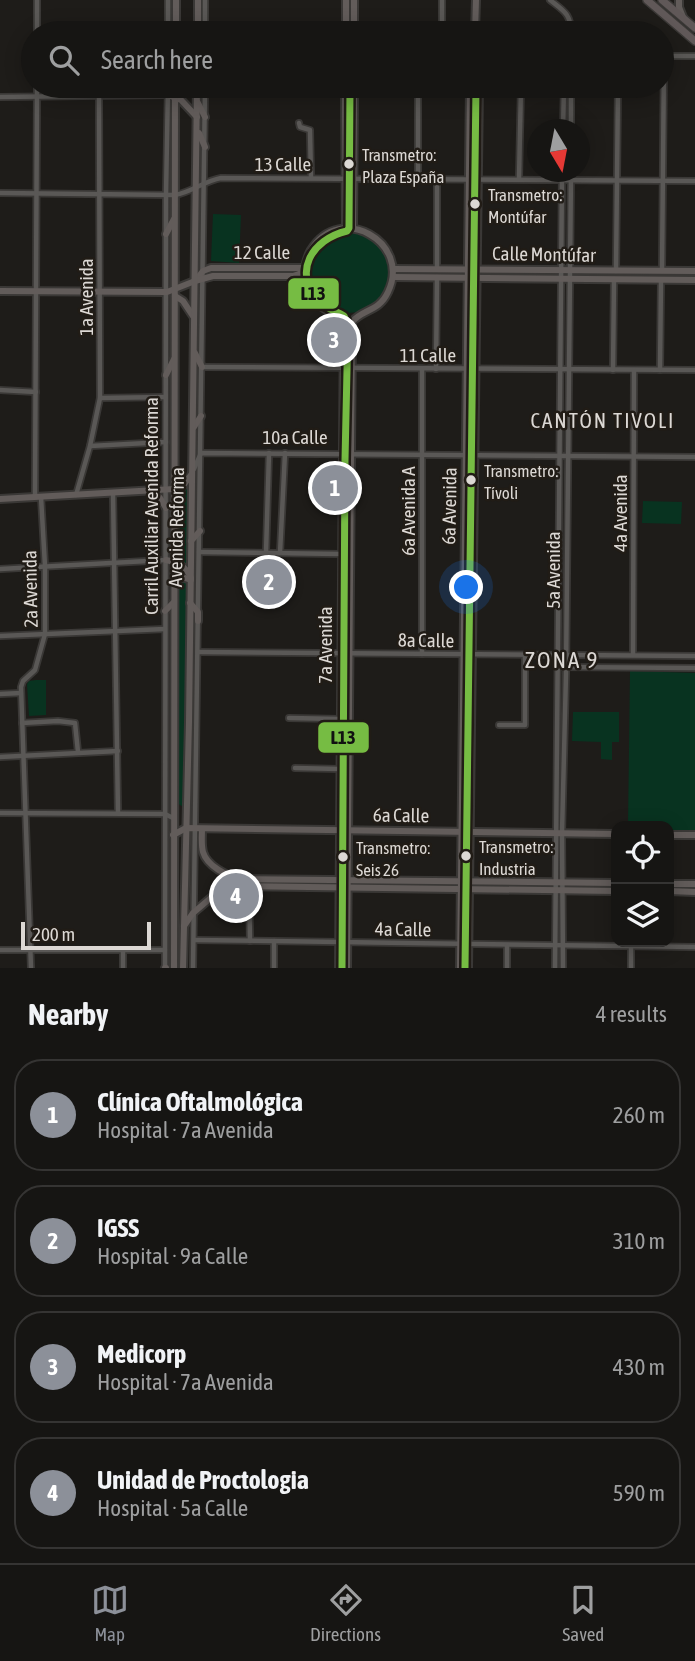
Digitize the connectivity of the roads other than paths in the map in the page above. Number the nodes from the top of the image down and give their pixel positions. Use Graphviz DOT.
graph roads {
  1 [pos="37,0"];
  2 [pos="168,0"];
  3 [pos="176,0"];
  4 [pos="202,0"];
  5 [pos="346,0"];
  6 [pos="354,0"];
  7 [pos="442,0"];
  8 [pos="550,0"];
  9 [pos="647,0"];
  10 [pos="662,0"];
  11 [pos="679,0"];
  12 [pos="476,1"];
  13 [pos="683,18"];
  14 [pos="37,21"];
  15 [pos="168,21"];
  16 [pos="175,21"];
  17 [pos="198,21"];
  18 [pos="204,21"];
  19 [pos="346,21"];
  20 [pos="354,21"];
  21 [pos="442,21"];
  22 [pos="475,21"];
  23 [pos="569,21"];
  24 [pos="672,21"];
  25 [pos="674,23"];
  26 [pos="695,28"];
  27 [pos="695,41"];
  28 [pos="674,56"];
  29 [pos="695,56"];
  30 [pos="21,96"];
  31 [pos="0,97"];
  32 [pos="37,98"];
  33 [pos="99,98"];
  34 [pos="174,98"];
  35 [pos="174,98"];
  36 [pos="180,98"];
  37 [pos="197,98"];
  38 [pos="203,98"];
  39 [pos="346,98"];
  40 [pos="353,98"];
  41 [pos="418,98"];
  42 [pos="470,98"];
  43 [pos="478,98"];
  44 [pos="521,98"];
  45 [pos="564,98"];
  46 [pos="570,98"];
  47 [pos="618,98"];
  48 [pos="663,98"];
  49 [pos="201,117"];
  50 [pos="563,119"];
  51 [pos="571,119"];
  52 [pos="299,123"];
  53 [pos="197,129"];
  54 [pos="205,147"];
  55 [pos="311,178"];
  56 [pos="350,178"];
  57 [pos="418,179"];
  58 [pos="437,179"];
  59 [pos="469,179"];
  60 [pos="478,179"];
  61 [pos="519,180"];
  62 [pos="527,180"];
  63 [pos="590,180"];
  64 [pos="617,181"];
  65 [pos="663,181"];
  66 [pos="695,181"];
  67 [pos="562,182"];
  68 [pos="571,182"];
  69 [pos="205,183"];
  70 [pos="196,188"];
  71 [pos="0,192"];
  72 [pos="36,193"];
  73 [pos="99,193"];
  74 [pos="166,195"];
  75 [pos="175,195"];
  76 [pos="175,217"];
  77 [pos="349,228"];
  78 [pos="166,234"];
  79 [pos="195,264"];
  80 [pos="305,268"];
  81 [pos="393,269"];
  82 [pos="437,269"];
  83 [pos="468,270"];
  84 [pos="477,270"];
  85 [pos="695,271"];
  86 [pos="565,274"];
  87 [pos="203,275"];
  88 [pos="615,275"];
  89 [pos="662,275"];
  90 [pos="393,277"];
  91 [pos="437,277"];
  92 [pos="468,278"];
  93 [pos="477,278"];
  94 [pos="695,280"];
  95 [pos="195,281"];
  96 [pos="0,291"];
  97 [pos="36,292"];
  98 [pos="100,292"];
  99 [pos="167,292"];
  100 [pos="175,293"];
  101 [pos="194,319"];
  102 [pos="194,350"];
  103 [pos="175,358"];
  104 [pos="202,367"];
  105 [pos="343,368"];
  106 [pos="352,368"];
  107 [pos="422,369"];
  108 [pos="436,369"];
  109 [pos="466,369"];
  110 [pos="475,369"];
  111 [pos="560,370"];
  112 [pos="568,370"];
  113 [pos="614,370"];
  114 [pos="634,370"];
  115 [pos="660,370"];
  116 [pos="695,370"];
  117 [pos="166,375"];
  118 [pos="0,390"];
  119 [pos="36,392"];
  120 [pos="166,397"];
  121 [pos="100,398"];
  122 [pos="201,416"];
  123 [pos="193,429"];
  124 [pos="166,442"];
  125 [pos="90,446"];
  126 [pos="201,453"];
  127 [pos="269,453"];
  128 [pos="285,453"];
  129 [pos="342,453"];
  130 [pos="352,453"];
  131 [pos="421,454"];
  132 [pos="466,454"];
  133 [pos="475,454"];
  134 [pos="559,455"];
  135 [pos="567,456"];
  136 [pos="634,456"];
  137 [pos="695,457"];
  138 [pos="192,474"];
  139 [pos="170,490"];
  140 [pos="150,491"];
  141 [pos="113,493"];
  142 [pos="76,495"];
  143 [pos="38,496"];
  144 [pos="0,499"];
  145 [pos="166,508"];
  146 [pos="200,531"];
  147 [pos="191,541"];
  148 [pos="559,547"];
  149 [pos="567,547"];
  150 [pos="199,552"];
  151 [pos="265,553"];
  152 [pos="280,553"];
  153 [pos="341,554"];
  154 [pos="169,560"];
  155 [pos="115,562"];
  156 [pos="45,566"];
  157 [pos="0,569"];
  158 [pos="191,580"];
  159 [pos="174,583"];
  160 [pos="174,602"];
  161 [pos="190,603"];
  162 [pos="165,611"];
  163 [pos="198,621"];
  164 [pos="165,629"];
  165 [pos="114,632"];
  166 [pos="46,635"];
  167 [pos="0,636"];
  168 [pos="198,652"];
  169 [pos="341,653"];
  170 [pos="349,653"];
  171 [pos="422,654"];
  172 [pos="463,654"];
  173 [pos="472,654"];
  174 [pos="525,655"];
  175 [pos="558,655"];
  176 [pos="566,655"];
  177 [pos="633,655"];
  178 [pos="166,656"];
  179 [pos="695,656"];
  180 [pos="566,666"];
  181 [pos="174,667"];
  182 [pos="558,667"];
  183 [pos="695,668"];
  184 [pos="21,693"];
  185 [pos="0,694"];
  186 [pos="197,716"];
  187 [pos="289,718"];
  188 [pos="340,719"];
  189 [pos="189,722"];
  190 [pos="22,723"];
  191 [pos="499,724"];
  192 [pos="188,741"];
  193 [pos="118,751"];
  194 [pos="78,753"];
  195 [pos="197,753"];
  196 [pos="23,756"];
  197 [pos="0,757"];
  198 [pos="295,768"];
  199 [pos="340,769"];
  200 [pos="166,775"];
  201 [pos="174,785"];
  202 [pos="0,813"];
  203 [pos="24,813"];
  204 [pos="118,813"];
  205 [pos="164,814"];
  206 [pos="173,818"];
  207 [pos="186,828"];
  208 [pos="199,829"];
  209 [pos="344,830"];
  210 [pos="466,832"];
  211 [pos="559,833"];
  212 [pos="611,834"];
  213 [pos="173,835"];
  214 [pos="674,835"];
  215 [pos="695,835"];
  216 [pos="240,878"];
  217 [pos="611,883"];
  218 [pos="340,884"];
  219 [pos="348,884"];
  220 [pos="674,884"];
  221 [pos="695,884"];
  222 [pos="461,885"];
  223 [pos="470,885"];
  224 [pos="225,886"];
  225 [pos="249,886"];
  226 [pos="559,886"];
  227 [pos="611,891"];
  228 [pos="674,891"];
  229 [pos="695,892"];
  230 [pos="194,913"];
  231 [pos="183,926"];
  232 [pos="174,939"];
  233 [pos="194,940"];
  234 [pos="250,941"];
  235 [pos="274,942"];
  236 [pos="339,942"];
  237 [pos="348,943"];
  238 [pos="460,944"];
  239 [pos="469,944"];
  240 [pos="507,945"];
  241 [pos="555,945"];
  242 [pos="611,945"];
  243 [pos="563,946"];
  244 [pos="674,946"];
  245 [pos="631,947"];
  246 [pos="695,947"];
  247 [pos="0,950"];
  248 [pos="123,950"];
  249 [pos="165,950"];
  250 [pos="30,951"];
  251 [pos="31,968"];
  252 [pos="123,968"];
  253 [pos="165,968"];
  254 [pos="174,968"];
  255 [pos="183,968"];
  256 [pos="193,968"];
  257 [pos="274,968"];
  258 [pos="339,968"];
  259 [pos="347,968"];
  260 [pos="460,968"];
  261 [pos="468,968"];
  262 [pos="507,968"];
  263 [pos="555,968"];
  264 [pos="563,968"];
  265 [pos="631,968"];
  1 -- 14 [label="street"];
  2 -- 15 [label="street"];
  3 -- 16 [label="main road"];
  4 -- 17 [label="main road"];
  4 -- 18 [label="street"];
  5 -- 19 [label="main road"];
  6 -- 20 [label="main road"];
  7 -- 21 [label="street"];
  8 -- 23 [label="street"];
  9 -- 24 [label="highway"];
  10 -- 13 [label="highway"];
  11 -- 13 [label="main road"];
  12 -- 22 [label="main road"];
  13 -- 26 [label="highway"];
  25 -- 27 [label="highway"];
  28 -- 29 [label="street"];
  30 -- 31 [label="street"];
  32 -- 72 [label="street, 2a Avenida"];
  33 -- 73 [label="street, 1a Avenida"];
  34 -- 75 [label="main road, Avenida Reforma"];
  35 -- 74 [label="street, Carril Auxiliar Avenida Reforma"];
  36 -- 49 [label="main road"];
  37 -- 49 [label="main road, Avenida Reforma"];
  38 -- 49 [label="street"];
  39 -- 56 [label="main road"];
  40 -- 56 [label="main road"];
  41 -- 57 [label="street"];
  42 -- 59 [label="main road, 6a Avenida"];
  43 -- 60 [label="main road, 6a Avenida"];
  44 -- 61 [label="street"];
  45 -- 50 [label="street"];
  46 -- 51 [label="street"];
  47 -- 64 [label="street"];
  48 -- 65 [label="street"];
  49 -- 53 [label="main road, Avenida Reforma"];
  49 -- 54 [label="street"];
  52 -- 55 [label="street"];
  53 -- 54 [label="main road"];
  53 -- 70 [label="main road, Avenida Reforma"];
  54 -- 69 [label="street"];
  55 -- 56 [label="street, 13 Calle"];
  55 -- 69 [label="street, 13 Calle"];
  56 -- 57 [label="street, 13 Calle"];
  56 -- 77 [label="main road"];
  57 -- 58 [label="street, 13 Calle"];
  58 -- 59 [label="street, 13 Calle"];
  58 -- 82 [label="street"];
  59 -- 60 [label="street, 13 Calle"];
  59 -- 83 [label="main road, 6a Avenida"];
  60 -- 61 [label="street, 13 Calle"];
  60 -- 84 [label="main road, 6a Avenida"];
  61 -- 62 [label="street, 13 Calle"];
  63 -- 64 [label="street, 13 Calle"];
  64 -- 65 [label="street, 13 Calle"];
  64 -- 88 [label="street"];
  65 -- 66 [label="street, 13 Calle"];
  65 -- 89 [label="street"];
  67 -- 86 [label="street, 5a Avenida"];
  68 -- 86 [label="street, 5a Avenida"];
  69 -- 70 [label="street, 13 Calle"];
  69 -- 87 [label="street"];
  70 -- 75 [label="street, 13 Calle"];
  70 -- 79 [label="main road, Avenida Reforma"];
  71 -- 72 [label="street, 13 Calle"];
  72 -- 73 [label="street, 13 Calle"];
  72 -- 97 [label="street, 2a Avenida"];
  73 -- 74 [label="street, 13 Calle"];
  73 -- 98 [label="street, 1a Avenida"];
  74 -- 75 [label="street, 13 Calle"];
  74 -- 78 [label="street, Carril Auxiliar Avenida Reforma"];
  75 -- 76 [label="main road, Avenida Reforma"];
  76 -- 78 [label="main road"];
  76 -- 100 [label="main road, Avenida Reforma"];
  77 -- 80 [label="main road"];
  77 -- 81 [label="main road"];
  78 -- 99 [label="street, Carril Auxiliar Avenida Reforma"];
  79 -- 87 [label="main road"];
  79 -- 95 [label="main road, Avenida Reforma"];
  80 -- 87 [label="main road, 12 Calle"];
  80 -- 105 [label="main road, 7a Avenida"];
  81 -- 82 [label="main road, Calle Montúfar"];
  81 -- 90 [label="main road"];
  82 -- 83 [label="main road, Calle Montúfar"];
  83 -- 84 [label="main road, Calle Montúfar"];
  83 -- 92 [label="main road, 6a Avenida"];
  84 -- 86 [label="main road, Calle Montúfar"];
  84 -- 93 [label="main road, 6a Avenida"];
  85 -- 89 [label="main road, Calle Montúfar"];
  86 -- 88 [label="main road, Calle Montúfar"];
  86 -- 93 [label="main road, Calle Montúfar"];
  86 -- 111 [label="street, 5a Avenida"];
  86 -- 112 [label="street, 5a Avenida"];
  87 -- 95 [label="main road"];
  87 -- 104 [label="street"];
  88 -- 89 [label="main road, Calle Montúfar"];
  88 -- 113 [label="street"];
  89 -- 94 [label="main road, Calle Montúfar"];
  89 -- 115 [label="street"];
  90 -- 91 [label="main road, Calle Montúfar"];
  90 -- 106 [label="main road, 7a Avenida"];
  91 -- 92 [label="main road, Calle Montúfar"];
  91 -- 108 [label="street"];
  92 -- 93 [label="main road, Calle Montúfar"];
  92 -- 109 [label="main road, 6a Avenida"];
  93 -- 110 [label="main road, 6a Avenida"];
  95 -- 100 [label="main road"];
  95 -- 101 [label="main road, Avenida Reforma"];
  96 -- 97 [label="main road"];
  97 -- 98 [label="main road"];
  97 -- 119 [label="street, 2a Avenida"];
  98 -- 99 [label="main road"];
  98 -- 121 [label="street, 1a Avenida"];
  99 -- 100 [label="main road"];
  99 -- 117 [label="street, Carril Auxiliar Avenida Reforma"];
  100 -- 101 [label="main road"];
  100 -- 103 [label="main road, Avenida Reforma"];
  101 -- 102 [label="main road, Avenida Reforma"];
  102 -- 104 [label="main road"];
  102 -- 123 [label="main road, Avenida Reforma"];
  103 -- 117 [label="main road"];
  103 -- 139 [label="main road, Avenida Reforma"];
  104 -- 105 [label="street, 11 Calle"];
  104 -- 122 [label="street"];
  105 -- 106 [label="street, 11 Calle"];
  105 -- 129 [label="main road, 7a Avenida"];
  106 -- 107 [label="street, 11 Calle"];
  106 -- 130 [label="main road, 7a Avenida"];
  107 -- 108 [label="street, 11 Calle"];
  107 -- 131 [label="street, 6a Avenida A"];
  108 -- 109 [label="street, 11 Calle"];
  109 -- 110 [label="street, 11 Calle"];
  109 -- 132 [label="main road, 6a Avenida"];
  110 -- 111 [label="street, 11 Calle"];
  110 -- 133 [label="main road, 6a Avenida"];
  111 -- 112 [label="street, 11 Calle"];
  111 -- 134 [label="street, 5a Avenida"];
  112 -- 113 [label="street, 11 Calle"];
  112 -- 135 [label="street, 5a Avenida"];
  113 -- 114 [label="street, 11 Calle"];
  114 -- 115 [label="street, 11 Calle"];
  114 -- 136 [label="street, 4a Avenida"];
  115 -- 116 [label="street, 11 Calle"];
  117 -- 120 [label="street, Carril Auxiliar Avenida Reforma"];
  118 -- 119 [label="street"];
  119 -- 143 [label="street, 2a Avenida"];
  120 -- 121 [label="street"];
  120 -- 124 [label="street, Carril Auxiliar Avenida Reforma"];
  121 -- 125 [label="street, 1a Avenida"];
  122 -- 123 [label="main road"];
  122 -- 126 [label="street"];
  123 -- 138 [label="main road, Avenida Reforma"];
  124 -- 125 [label="street"];
  124 -- 139 [label="street, Carril Auxiliar Avenida Reforma"];
  125 -- 142 [label="street, 1a Avenida"];
  126 -- 127 [label="street, 10a Calle"];
  126 -- 138 [label="street"];
  126 -- 146 [label="street"];
  127 -- 128 [label="street, 10a Calle"];
  127 -- 151 [label="street"];
  128 -- 129 [label="street, 10a Calle"];
  128 -- 152 [label="street"];
  129 -- 130 [label="street, 10a Calle"];
  129 -- 153 [label="main road, 7a Avenida"];
  130 -- 131 [label="street, 10a Calle"];
  130 -- 170 [label="main road, 7a Avenida"];
  131 -- 132 [label="street, 10a Calle"];
  131 -- 171 [label="street, 6a Avenida A"];
  132 -- 133 [label="street, 10a Calle"];
  132 -- 172 [label="main road, 6a Avenida"];
  133 -- 134 [label="street, 10a Calle"];
  133 -- 173 [label="main road, 6a Avenida"];
  134 -- 135 [label="street, 10a Calle"];
  134 -- 148 [label="street, 5a Avenida"];
  135 -- 136 [label="street, 10a Calle"];
  135 -- 149 [label="street, 5a Avenida"];
  136 -- 137 [label="street, 10a Calle"];
  136 -- 177 [label="street, 4a Avenida"];
  138 -- 139 [label="main road"];
  138 -- 147 [label="main road, Avenida Reforma"];
  139 -- 140 [label="main road"];
  139 -- 145 [label="street, Carril Auxiliar Avenida Reforma"];
  139 -- 154 [label="main road, Avenida Reforma"];
  140 -- 141 [label="main road"];
  140 -- 145 [label="main road"];
  141 -- 142 [label="main road"];
  141 -- 155 [label="street"];
  142 -- 143 [label="main road"];
  143 -- 144 [label="main road"];
  143 -- 156 [label="street, 2a Avenida"];
  145 -- 154 [label="street, Carril Auxiliar Avenida Reforma"];
  146 -- 147 [label="main road"];
  146 -- 150 [label="street"];
  147 -- 158 [label="main road, Avenida Reforma"];
  148 -- 149 [label="street"];
  148 -- 175 [label="street, 5a Avenida"];
  149 -- 176 [label="street, 5a Avenida"];
  150 -- 151 [label="street"];
  150 -- 163 [label="street"];
  151 -- 152 [label="street"];
  152 -- 153 [label="street"];
  153 -- 169 [label="main road, 7a Avenida"];
  154 -- 155 [label="street"];
  154 -- 158 [label="main road"];
  154 -- 159 [label="main road, Avenida Reforma"];
  154 -- 162 [label="street, Carril Auxiliar Avenida Reforma"];
  155 -- 156 [label="street"];
  155 -- 165 [label="street"];
  156 -- 157 [label="street"];
  156 -- 166 [label="street, 2a Avenida"];
  158 -- 159 [label="main road"];
  158 -- 161 [label="main road, Avenida Reforma"];
  159 -- 160 [label="main road, Avenida Reforma"];
  160 -- 162 [label="main road"];
  160 -- 181 [label="main road, Avenida Reforma"];
  161 -- 163 [label="main road"];
  161 -- 189 [label="main road, Avenida Reforma"];
  162 -- 164 [label="street, Carril Auxiliar Avenida Reforma"];
  163 -- 168 [label="street"];
  164 -- 165 [label="street"];
  164 -- 178 [label="street, Carril Auxiliar Avenida Reforma"];
  165 -- 166 [label="street"];
  165 -- 193 [label="street"];
  166 -- 167 [label="street"];
  166 -- 184 [label="street, 2a Avenida"];
  168 -- 169 [label="street, 8a Calle"];
  168 -- 186 [label="street"];
  169 -- 170 [label="street, 8a Calle"];
  169 -- 188 [label="main road, 7a Avenida"];
  170 -- 171 [label="street, 8a Calle"];
  170 -- 209 [label="main road, 7a Avenida"];
  171 -- 172 [label="street, 8a Calle"];
  172 -- 173 [label="street, 8a Calle"];
  172 -- 210 [label="main road, 6a Avenida"];
  173 -- 174 [label="street, 8a Calle"];
  173 -- 210 [label="main road, 6a Avenida"];
  174 -- 175 [label="street, 8a Calle"];
  174 -- 191 [label="street"];
  175 -- 176 [label="street, 8a Calle"];
  175 -- 182 [label="street, 5a Avenida"];
  176 -- 177 [label="street, 8a Calle"];
  176 -- 180 [label="street, 5a Avenida"];
  177 -- 179 [label="street, 8a Calle"];
  178 -- 181 [label="main road"];
  178 -- 200 [label="street, Carril Auxiliar Avenida Reforma"];
  180 -- 182 [label="street"];
  180 -- 183 [label="street"];
  180 -- 211 [label="street, 5a Avenida"];
  181 -- 201 [label="main road, Avenida Reforma"];
  182 -- 211 [label="street, 5a Avenida"];
  184 -- 185 [label="street"];
  184 -- 190 [label="street"];
  186 -- 189 [label="main road"];
  186 -- 195 [label="street"];
  187 -- 188 [label="street"];
  188 -- 199 [label="main road, 7a Avenida"];
  189 -- 192 [label="main road, Avenida Reforma"];
  190 -- 194 [label="street"];
  190 -- 196 [label="street"];
  192 -- 195 [label="main road"];
  192 -- 207 [label="main road, Avenida Reforma"];
  193 -- 194 [label="street"];
  193 -- 204 [label="street"];
  194 -- 196 [label="street"];
  195 -- 208 [label="street"];
  196 -- 197 [label="street"];
  196 -- 203 [label="street"];
  198 -- 199 [label="street"];
  199 -- 209 [label="main road, 7a Avenida"];
  200 -- 201 [label="main road"];
  200 -- 205 [label="street, Carril Auxiliar Avenida Reforma"];
  201 -- 206 [label="main road, Avenida Reforma"];
  202 -- 203 [label="street"];
  203 -- 204 [label="street"];
  203 -- 250 [label="street"];
  204 -- 205 [label="street"];
  205 -- 206 [label="street"];
  205 -- 249 [label="street, Carril Auxiliar Avenida Reforma"];
  206 -- 207 [label="main road"];
  206 -- 213 [label="main road, Avenida Reforma"];
  207 -- 208 [label="main road, 6a Calle"];
  207 -- 213 [label="main road"];
  207 -- 231 [label="main road, Avenida Reforma"];
  208 -- 209 [label="main road, 6a Calle"];
  208 -- 216 [label="main road"];
  208 -- 230 [label="street"];
  209 -- 210 [label="main road, 6a Calle"];
  209 -- 218 [label="main road, 7a Avenida"];
  209 -- 219 [label="main road, 7a Avenida"];
  210 -- 211 [label="main road, 6a Calle"];
  210 -- 222 [label="main road, 6a Avenida"];
  210 -- 223 [label="main road, 6a Avenida"];
  211 -- 212 [label="main road, 6a Calle"];
  211 -- 226 [label="street, 5a Avenida"];
  213 -- 232 [label="main road, Avenida Reforma"];
  214 -- 215 [label="main road"];
  216 -- 218 [label="main road"];
  216 -- 224 [label="main road"];
  217 -- 226 [label="main road"];
  218 -- 219 [label="main road"];
  218 -- 225 [label="main road"];
  218 -- 236 [label="main road, 7a Avenida"];
  219 -- 222 [label="main road"];
  219 -- 237 [label="main road, 7a Avenida"];
  220 -- 221 [label="main road"];
  222 -- 223 [label="main road"];
  222 -- 238 [label="main road, 6a Avenida"];
  223 -- 226 [label="main road"];
  223 -- 239 [label="main road, 6a Avenida"];
  224 -- 225 [label="main road"];
  224 -- 230 [label="main road"];
  225 -- 234 [label="street"];
  226 -- 227 [label="main road"];
  226 -- 241 [label="street, 5a Avenida"];
  226 -- 243 [label="street, 5a Avenida"];
  228 -- 229 [label="main road"];
  230 -- 231 [label="main road"];
  230 -- 233 [label="street"];
  231 -- 232 [label="main road"];
  231 -- 255 [label="main road, Avenida Reforma"];
  232 -- 249 [label="main road"];
  232 -- 254 [label="main road, Avenida Reforma"];
  233 -- 234 [label="street, 4a Calle"];
  233 -- 256 [label="street"];
  234 -- 235 [label="street, 4a Calle"];
  235 -- 236 [label="street, 4a Calle"];
  235 -- 257 [label="street"];
  236 -- 237 [label="street, 4a Calle"];
  236 -- 258 [label="main road, 7a Avenida"];
  237 -- 238 [label="street, 4a Calle"];
  237 -- 259 [label="main road, 7a Avenida"];
  238 -- 239 [label="street, 4a Calle"];
  238 -- 260 [label="main road, 6a Avenida"];
  239 -- 240 [label="street, 4a Calle"];
  239 -- 261 [label="main road, 6a Avenida"];
  240 -- 241 [label="street, 4a Calle"];
  240 -- 262 [label="street"];
  241 -- 243 [label="street, 4a Calle"];
  241 -- 263 [label="street, 5a Avenida"];
  242 -- 243 [label="street, 4a Calle"];
  243 -- 264 [label="street, 5a Avenida"];
  244 -- 246 [label="street, 4a Calle"];
  245 -- 265 [label="street"];
  247 -- 250 [label="street"];
  248 -- 249 [label="street"];
  248 -- 250 [label="street"];
  248 -- 252 [label="street"];
  249 -- 253 [label="street, Carril Auxiliar Avenida Reforma"];
  250 -- 251 [label="street"];
}
